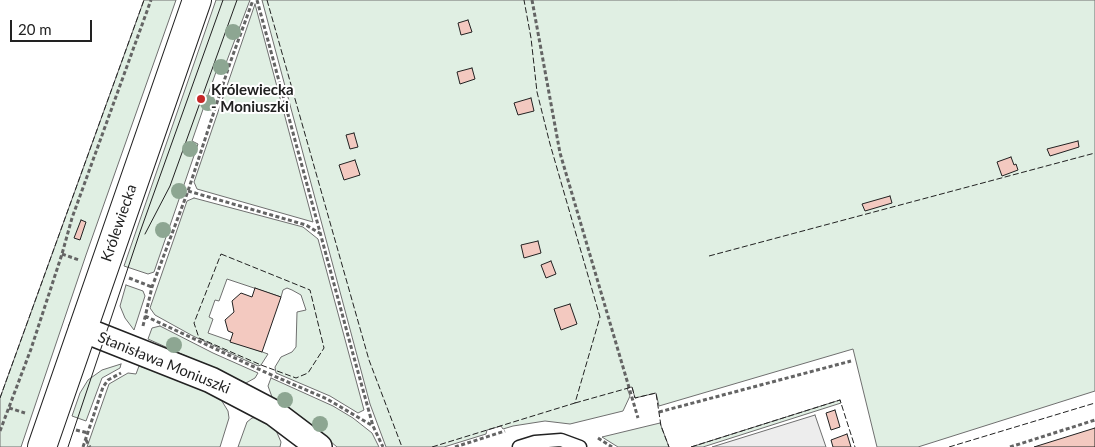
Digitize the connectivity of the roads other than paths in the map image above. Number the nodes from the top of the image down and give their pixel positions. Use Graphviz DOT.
graph roads {
  1 [pos="197,0"];
  2 [pos="82,329"];
  3 [pos="42,447"];
  4 [pos="320,447"];
  5 [pos="519,447"];
  6 [pos="580,447"];
  1 -- 2 [label="main road, Królewiecka"];
  2 -- 3 [label="main road, Królewiecka"];
  2 -- 4 [label="street, Stanisława Moniuszki"];
  5 -- 6 [label="lane"];
}
